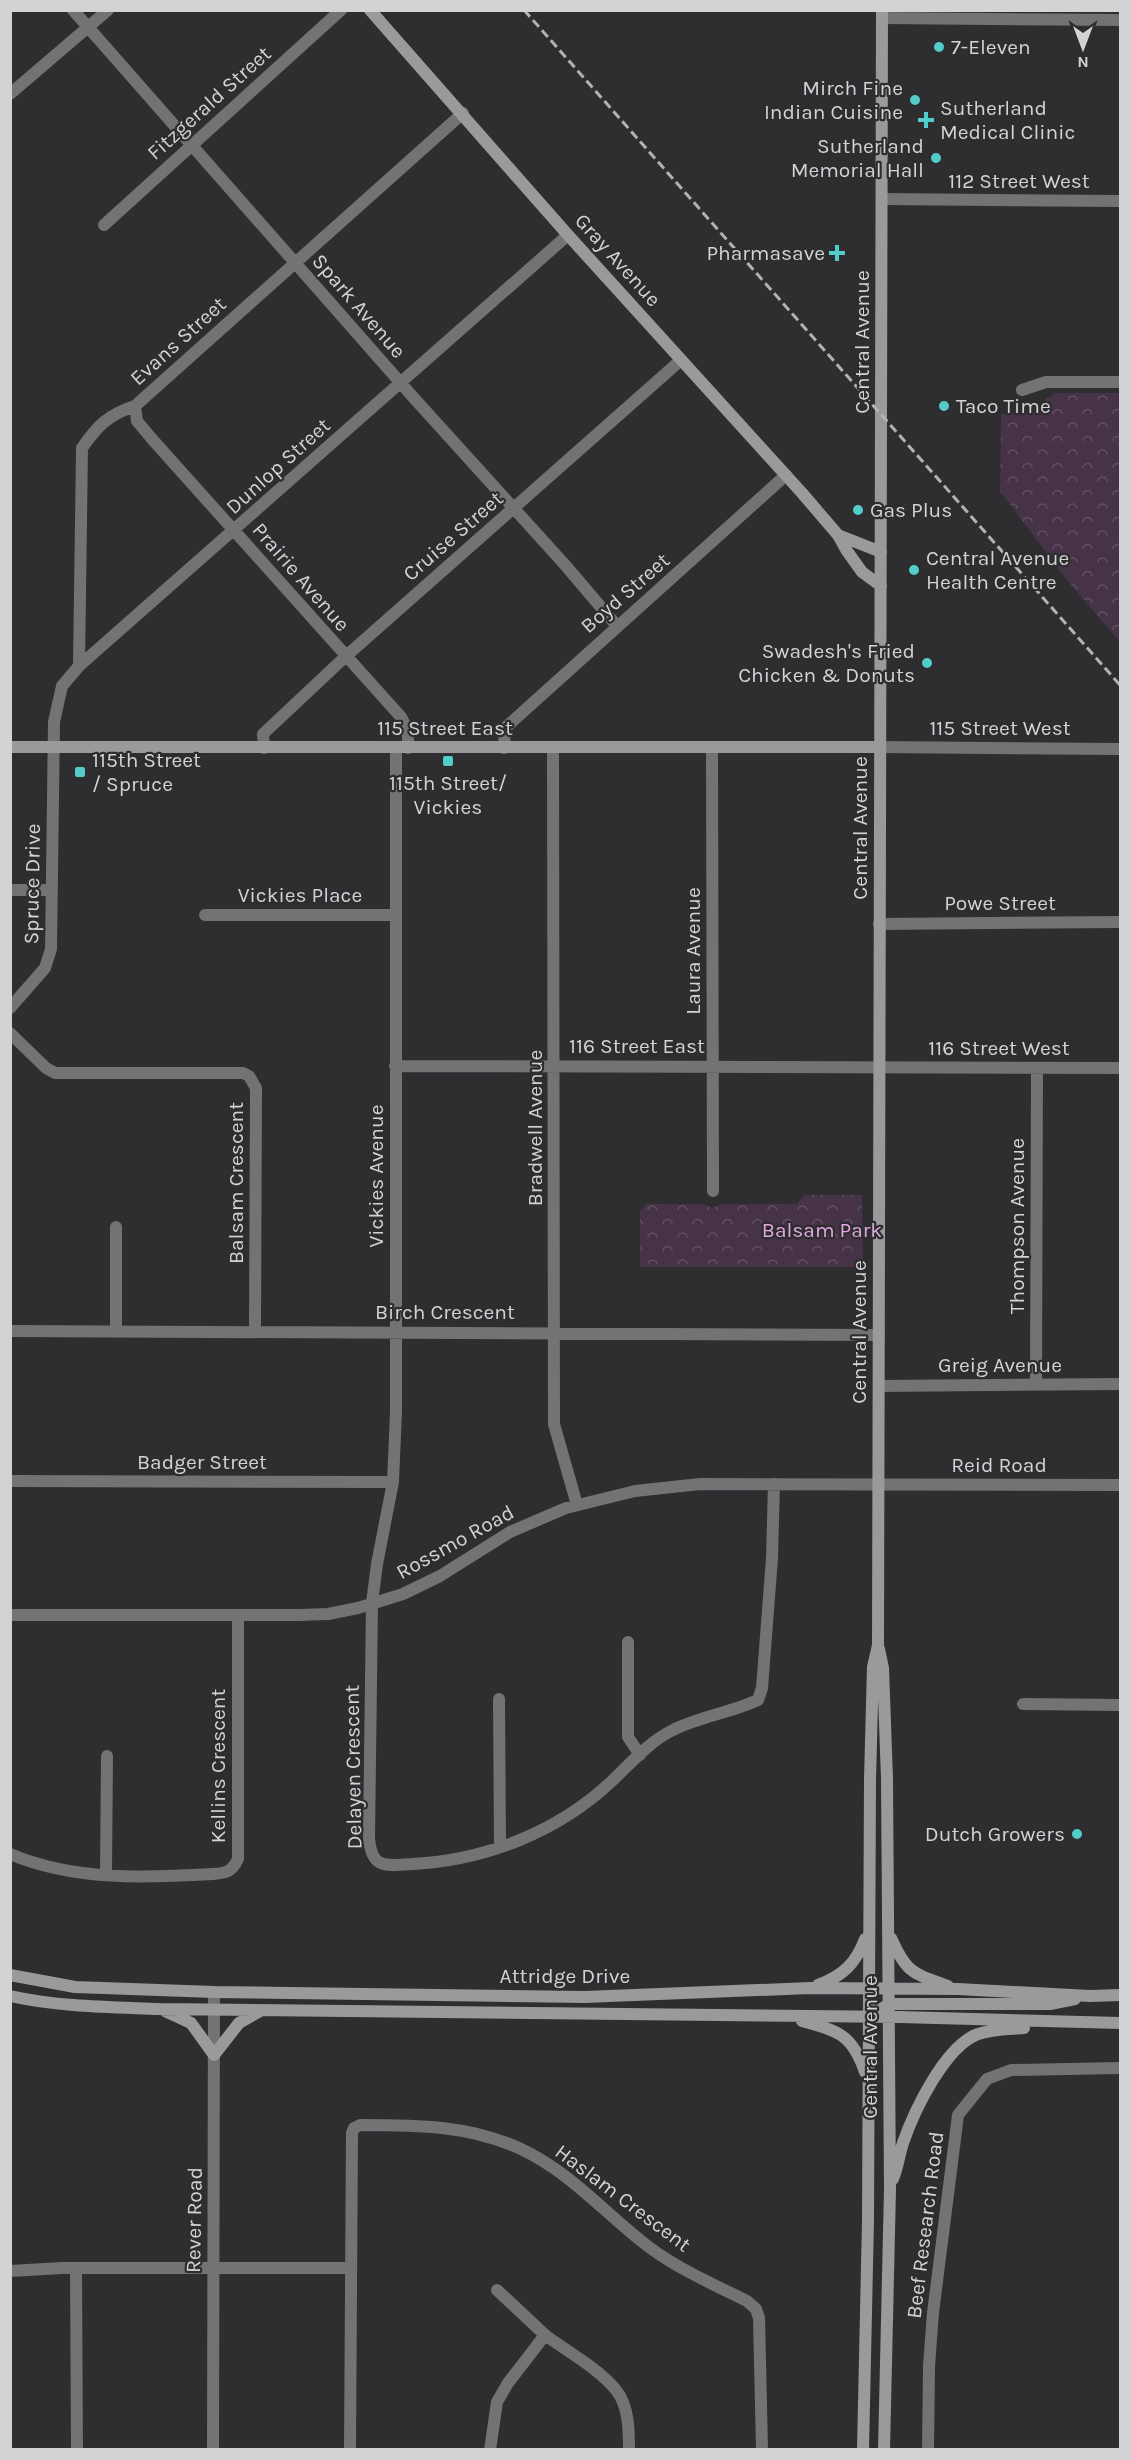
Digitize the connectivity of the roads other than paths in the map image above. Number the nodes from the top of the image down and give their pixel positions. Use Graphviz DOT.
graph roads {
  1 [pos="73,10"];
  2 [pos="108,10"];
  3 [pos="341,10"];
  4 [pos="370,10"];
  5 [pos="882,14"];
  6 [pos="1120,20"];
  7 [pos="88,28"];
  8 [pos="10,94"];
  9 [pos="463,114"];
  10 [pos="191,144"];
  11 [pos="882,199"];
  12 [pos="1120,201"];
  13 [pos="104,225"];
  14 [pos="568,235"];
  15 [pos="294,262"];
  16 [pos="681,360"];
  17 [pos="1120,382"];
  18 [pos="401,383"];
  19 [pos="1022,390"];
  20 [pos="135,406"];
  21 [pos="786,476"];
  22 [pos="515,508"];
  23 [pos="234,531"];
  24 [pos="838,535"];
  25 [pos="881,552"];
  26 [pos="881,586"];
  27 [pos="617,626"];
  28 [pos="345,657"];
  29 [pos="79,666"];
  30 [pos="10,747"];
  31 [pos="712,747"];
  32 [pos="879,747"];
  33 [pos="53,748"];
  34 [pos="264,748"];
  35 [pos="402,748"];
  36 [pos="504,748"];
  37 [pos="553,748"];
  38 [pos="1120,749"];
  39 [pos="10,890"];
  40 [pos="51,891"];
  41 [pos="205,915"];
  42 [pos="396,915"];
  43 [pos="1120,922"];
  44 [pos="879,924"];
  45 [pos="10,1008"];
  46 [pos="10,1033"];
  47 [pos="396,1066"];
  48 [pos="554,1066"];
  49 [pos="713,1066"];
  50 [pos="878,1068"];
  51 [pos="1037,1068"];
  52 [pos="1120,1068"];
  53 [pos="714,1191"];
  54 [pos="116,1227"];
  55 [pos="10,1331"];
  56 [pos="116,1331"];
  57 [pos="255,1331"];
  58 [pos="396,1331"];
  59 [pos="555,1332"];
  60 [pos="879,1335"];
  61 [pos="1036,1384"];
  62 [pos="1120,1384"];
  63 [pos="879,1386"];
  64 [pos="10,1480"];
  65 [pos="393,1482"];
  66 [pos="774,1484"];
  67 [pos="879,1484"];
  68 [pos="1120,1485"];
  69 [pos="577,1505"];
  70 [pos="372,1603"];
  71 [pos="10,1615"];
  72 [pos="238,1616"];
  73 [pos="628,1641"];
  74 [pos="878,1645"];
  75 [pos="499,1699"];
  76 [pos="1023,1704"];
  77 [pos="1120,1705"];
  78 [pos="639,1755"];
  79 [pos="108,1756"];
  80 [pos="500,1847"];
  81 [pos="10,1854"];
  82 [pos="106,1875"];
  83 [pos="868,1932"];
  84 [pos="888,1932"];
  85 [pos="10,1975"];
  86 [pos="810,1988"];
  87 [pos="868,1989"];
  88 [pos="958,1989"];
  89 [pos="889,1990"];
  90 [pos="214,1992"];
  91 [pos="1120,1995"];
  92 [pos="10,1996"];
  93 [pos="1090,1996"];
  94 [pos="889,2004"];
  95 [pos="159,2008"];
  96 [pos="214,2009"];
  97 [pos="261,2010"];
  98 [pos="784,2016"];
  99 [pos="868,2017"];
  100 [pos="889,2017"];
  101 [pos="1061,2023"];
  102 [pos="1120,2023"];
  103 [pos="214,2055"];
  104 [pos="1120,2068"];
  105 [pos="868,2081"];
  106 [pos="890,2189"];
  107 [pos="213,2267"];
  108 [pos="76,2268"];
  109 [pos="351,2268"];
  110 [pos="10,2271"];
  111 [pos="496,2290"];
  112 [pos="545,2335"];
  113 [pos="77,2450"];
  114 [pos="213,2450"];
  115 [pos="350,2450"];
  116 [pos="490,2450"];
  117 [pos="629,2450"];
  118 [pos="762,2450"];
  119 [pos="863,2450"];
  120 [pos="884,2450"];
  121 [pos="928,2450"];
  1 -- 7 [label="street, Spark Avenue"];
  2 -- 7 [label="street"];
  3 -- 10 [label="street, Fitzgerald Street"];
  4 -- 9 [label="main road, Gray Avenue"];
  5 -- 6 [label="street"];
  5 -- 11 [label="main road, Central Avenue"];
  7 -- 8 [label="street"];
  7 -- 10 [label="street, Spark Avenue"];
  9 -- 14 [label="main road, Gray Avenue"];
  9 -- 15 [label="street, Evans Street"];
  10 -- 13 [label="street, Fitzgerald Street"];
  10 -- 15 [label="street, Spark Avenue"];
  11 -- 12 [label="street, 112 Street West"];
  11 -- 25 [label="main road, Central Avenue"];
  14 -- 16 [label="main road, Gray Avenue"];
  14 -- 18 [label="street, Dunlop Street"];
  15 -- 18 [label="street, Spark Avenue"];
  15 -- 20 [label="street, Evans Street"];
  16 -- 21 [label="main road, Gray Avenue"];
  16 -- 22 [label="street, Cruise Street"];
  17 -- 19 [label="street"];
  18 -- 22 [label="street, Spark Avenue"];
  18 -- 23 [label="street, Dunlop Street"];
  20 -- 23 [label="street, Prairie Avenue"];
  20 -- 29 [label="street, Evans Street"];
  21 -- 24 [label="main road, Gray Avenue"];
  21 -- 27 [label="street, Boyd Street"];
  22 -- 27 [label="street, Spark Avenue"];
  22 -- 28 [label="street, Cruise Street"];
  23 -- 28 [label="street, Prairie Avenue"];
  23 -- 29 [label="street, Dunlop Street"];
  24 -- 25 [label="main road, Gray Avenue"];
  24 -- 26 [label="main road, Gray Avenue"];
  25 -- 26 [label="main road, Central Avenue"];
  26 -- 32 [label="main road, Central Avenue"];
  27 -- 36 [label="street, Boyd Street"];
  28 -- 34 [label="street, Cruise Street"];
  28 -- 35 [label="street, Prairie Avenue"];
  29 -- 33 [label="street, Dunlop Street"];
  30 -- 33 [label="main road, 115 Street East"];
  31 -- 32 [label="main road, 115 Street East"];
  31 -- 37 [label="main road, 115 Street East"];
  31 -- 49 [label="street, Laura Avenue"];
  32 -- 38 [label="street, 115 Street West"];
  32 -- 44 [label="main road, Central Avenue"];
  33 -- 34 [label="main road, 115 Street East"];
  33 -- 40 [label="street, Spruce Drive"];
  34 -- 35 [label="main road, 115 Street East"];
  35 -- 36 [label="main road, 115 Street East"];
  35 -- 42 [label="street, Vickies Avenue"];
  36 -- 37 [label="main road, 115 Street East"];
  37 -- 48 [label="street, Bradwell Avenue"];
  39 -- 40 [label="street"];
  40 -- 45 [label="street, Spruce Drive"];
  41 -- 42 [label="street, Vickies Place"];
  42 -- 47 [label="street, Vickies Avenue"];
  43 -- 44 [label="street, Powe Street"];
  44 -- 50 [label="main road, Central Avenue"];
  46 -- 57 [label="street, Balsam Crescent"];
  47 -- 48 [label="street, 116 Street East"];
  47 -- 58 [label="street, Vickies Avenue"];
  48 -- 49 [label="street, 116 Street East"];
  48 -- 59 [label="street, Bradwell Avenue"];
  49 -- 50 [label="street, 116 Street East"];
  49 -- 53 [label="street, Laura Avenue"];
  50 -- 51 [label="street, 116 Street West"];
  50 -- 60 [label="main road, Central Avenue"];
  51 -- 52 [label="street, 116 Street West"];
  51 -- 61 [label="street, Thompson Avenue"];
  54 -- 56 [label="street"];
  55 -- 56 [label="street, Birch Crescent"];
  56 -- 57 [label="street, Birch Crescent"];
  57 -- 58 [label="street, Birch Crescent"];
  58 -- 59 [label="street, Birch Crescent"];
  58 -- 65 [label="street, Vickies Avenue"];
  59 -- 60 [label="street, Birch Crescent"];
  59 -- 69 [label="street, Bradwell Avenue"];
  60 -- 63 [label="main road, Central Avenue"];
  61 -- 62 [label="street, Greig Avenue"];
  61 -- 63 [label="street, Greig Avenue"];
  63 -- 67 [label="main road, Central Avenue"];
  64 -- 65 [label="street, Badger Street"];
  65 -- 70 [label="street, Vickies Avenue"];
  66 -- 67 [label="street, Rossmo Road"];
  66 -- 69 [label="street, Rossmo Road"];
  66 -- 78 [label="street, Delayen Crescent"];
  67 -- 68 [label="street, Reid Road"];
  67 -- 74 [label="main road, Central Avenue"];
  69 -- 70 [label="street, Rossmo Road"];
  70 -- 72 [label="street, Rossmo Road"];
  70 -- 80 [label="street, Delayen Crescent"];
  71 -- 72 [label="street, Rossmo Road"];
  72 -- 82 [label="street, Kellins Crescent"];
  73 -- 78 [label="street"];
  74 -- 83 [label="main road, Central Avenue"];
  74 -- 84 [label="main road, Central Avenue"];
  75 -- 80 [label="street"];
  76 -- 77 [label="street"];
  78 -- 80 [label="street, Delayen Crescent"];
  79 -- 82 [label="street"];
  81 -- 82 [label="street, Kellins Crescent"];
  83 -- 86 [label="main road"];
  83 -- 87 [label="main road, Central Avenue"];
  84 -- 88 [label="main road"];
  84 -- 89 [label="main road, Central Avenue"];
  85 -- 90 [label="main road, Attridge Drive"];
  86 -- 87 [label="main road, Attridge Drive"];
  86 -- 90 [label="main road, Attridge Drive"];
  87 -- 89 [label="main road, Attridge Drive"];
  87 -- 99 [label="main road, Central Avenue"];
  88 -- 89 [label="main road, Attridge Drive"];
  88 -- 93 [label="main road, Attridge Drive"];
  89 -- 94 [label="main road, Central Avenue"];
  90 -- 96 [label="street, Rever Road"];
  91 -- 93 [label="main road, Attridge Drive"];
  92 -- 95 [label="main road, Attridge Drive"];
  93 -- 94 [label="main road"];
  94 -- 99 [label="main road"];
  94 -- 100 [label="main road, Central Avenue"];
  95 -- 96 [label="main road, Attridge Drive"];
  95 -- 103 [label="main road"];
  96 -- 97 [label="main road, Attridge Drive"];
  96 -- 103 [label="street, Rever Road"];
  97 -- 98 [label="main road, Attridge Drive"];
  97 -- 103 [label="main road"];
  98 -- 99 [label="main road, Attridge Drive"];
  98 -- 105 [label="main road"];
  99 -- 100 [label="main road, Attridge Drive"];
  99 -- 105 [label="main road, Central Avenue"];
  100 -- 101 [label="main road, Attridge Drive"];
  100 -- 106 [label="main road, Central Avenue"];
  101 -- 102 [label="main road, Attridge Drive"];
  101 -- 106 [label="main road"];
  103 -- 107 [label="street, Rever Road"];
  104 -- 121 [label="street, Beef Research Road"];
  105 -- 119 [label="main road, Central Avenue"];
  106 -- 120 [label="main road, Central Avenue"];
  107 -- 108 [label="street"];
  107 -- 109 [label="street"];
  107 -- 114 [label="street, Rever Road"];
  108 -- 110 [label="street"];
  108 -- 113 [label="street"];
  109 -- 115 [label="street, Haslam Crescent"];
  109 -- 118 [label="street, Haslam Crescent"];
  111 -- 112 [label="street"];
  112 -- 116 [label="street"];
  112 -- 117 [label="street"];
}
